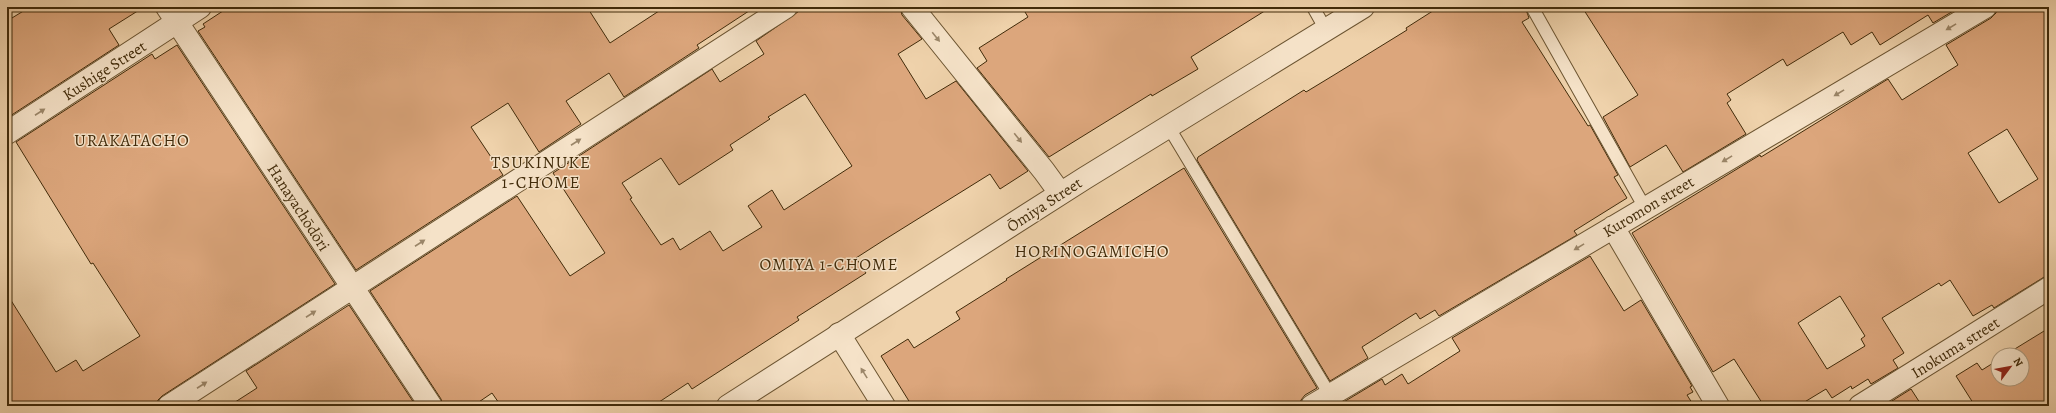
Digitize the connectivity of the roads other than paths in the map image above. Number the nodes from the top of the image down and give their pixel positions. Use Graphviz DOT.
graph roads {
  1 [pos="200,7"];
  2 [pos="786,7"];
  3 [pos="912,7"];
  4 [pos="1313,7"];
  5 [pos="1363,7"];
  6 [pos="1532,7"];
  7 [pos="1985,7"];
  8 [pos="172,15"];
  9 [pos="1326,30"];
  10 [pos="1168,126"];
  11 [pos="7,133"];
  12 [pos="1060,194"];
  13 [pos="1645,208"];
  14 [pos="1613,227"];
  15 [pos="352,287"];
  16 [pos="2049,288"];
  17 [pos="839,334"];
  18 [pos="1321,401"];
  19 [pos="169,406"];
  20 [pos="431,406"];
  21 [pos="728,406"];
  22 [pos="884,406"];
  23 [pos="1718,406"];
  24 [pos="1860,406"];
  1 -- 8 [label="street, Kushige Street"];
  15 -- 2 [label="street, one-way"];
  3 -- 12 [label="street, one-way"];
  4 -- 9 [label="lane"];
  5 -- 9 [label="street, Ōmiya Street"];
  6 -- 13 [label="lane"];
  7 -- 13 [label="street, Kuromon street, one-way"];
  11 -- 8 [label="street, Kushige Street, one-way"];
  8 -- 15 [label="street, Hanayachōdōri"];
  9 -- 10 [label="street, Ōmiya Street"];
  10 -- 12 [label="street, Ōmiya Street"];
  10 -- 18 [label="lane"];
  12 -- 17 [label="street, Ōmiya Street"];
  13 -- 14 [label="street, Kuromon street"];
  14 -- 18 [label="street, Kuromon street, one-way"];
  14 -- 23 [label="street"];
  19 -- 15 [label="street, one-way"];
  15 -- 20 [label="street, Hanayachōdōri"];
  16 -- 24 [label="street, Inokuma street"];
  17 -- 21 [label="street, Ōmiya Street"];
  22 -- 17 [label="street, one-way"];
}
